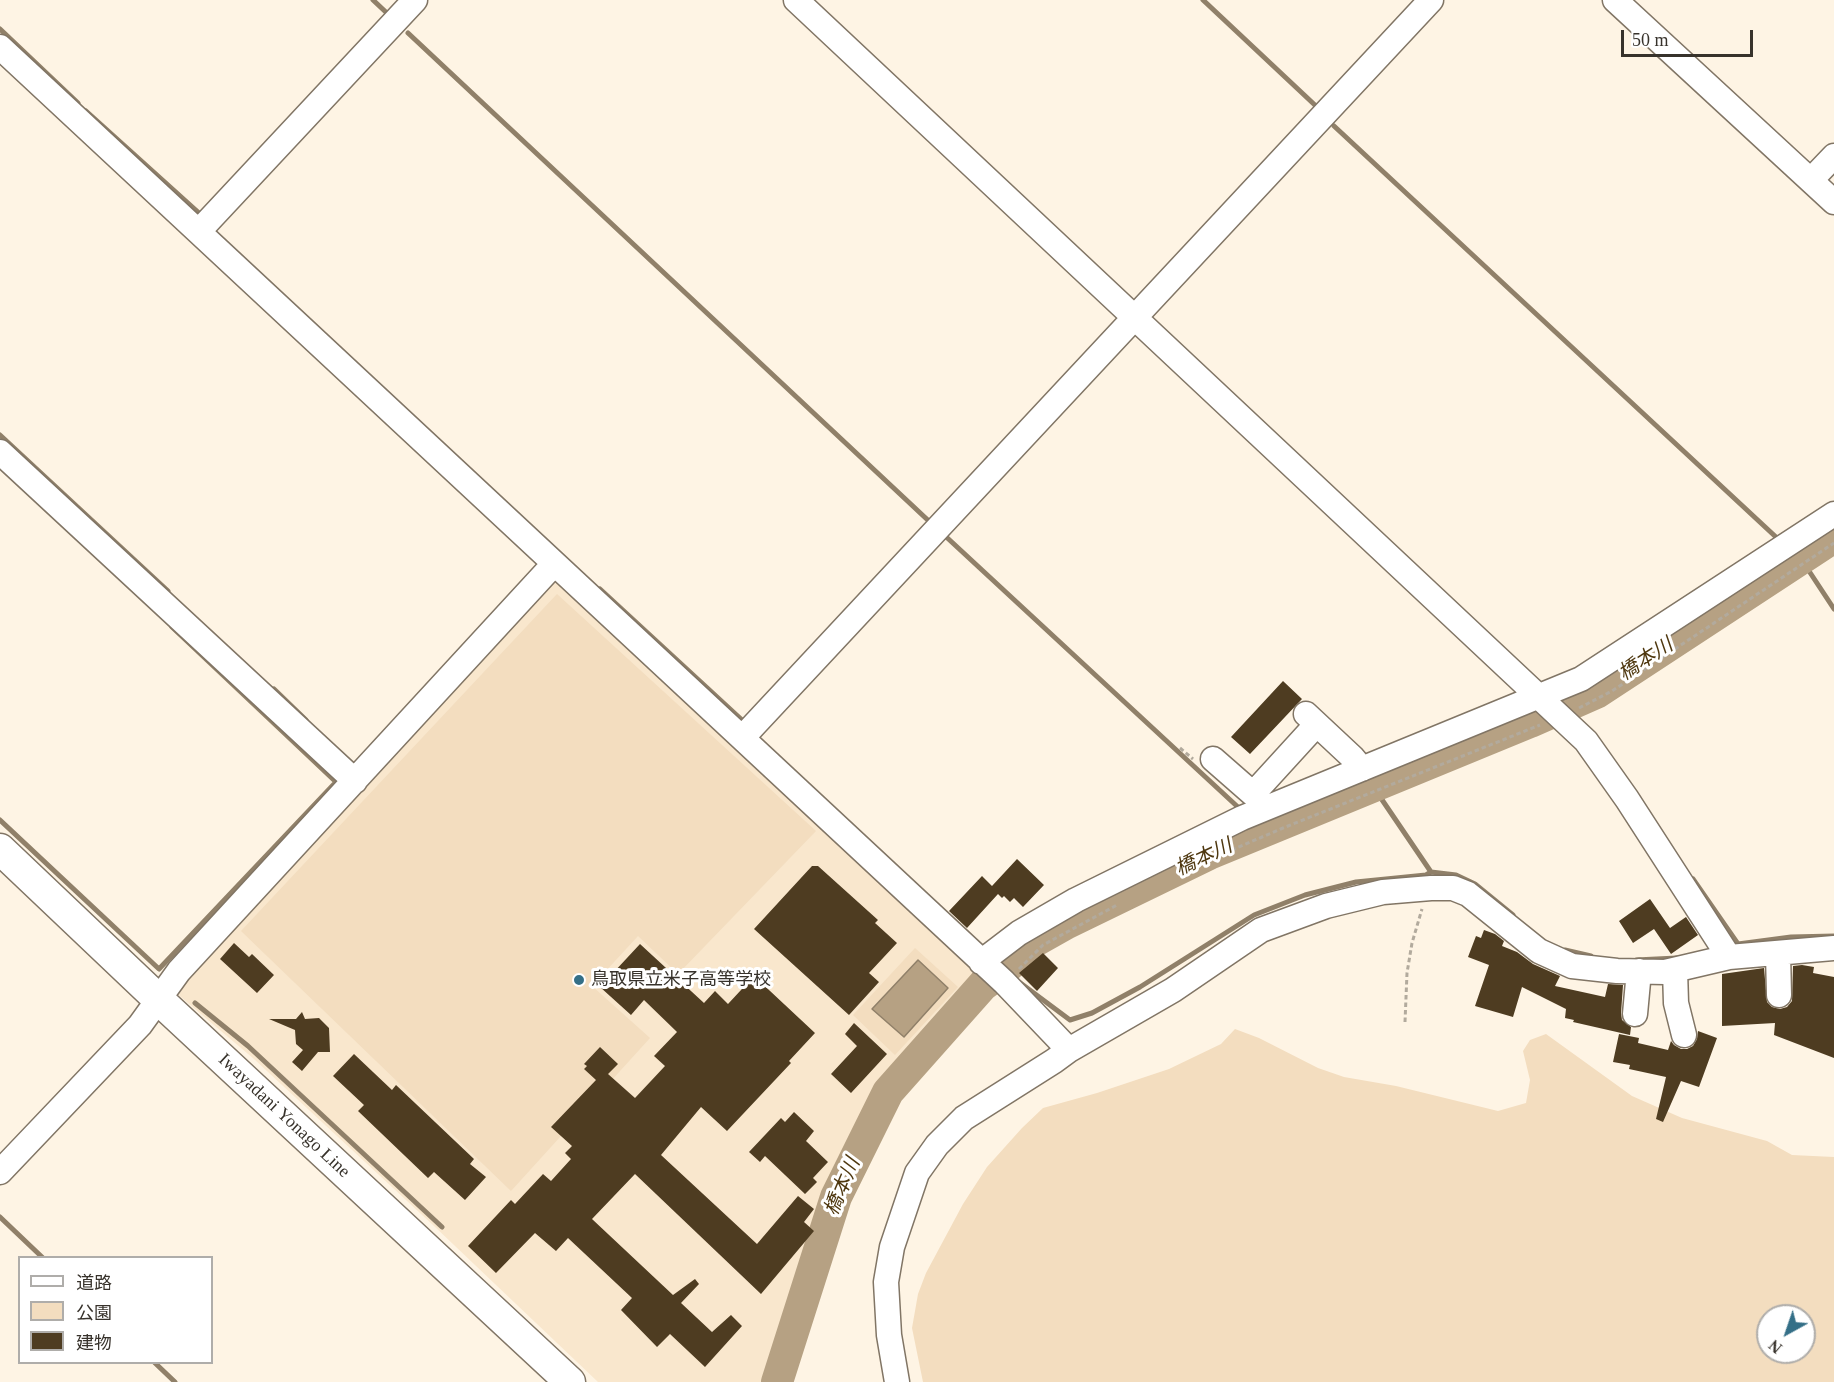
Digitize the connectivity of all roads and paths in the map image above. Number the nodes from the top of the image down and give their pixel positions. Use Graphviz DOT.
graph roads {
  1 [pos="415,0"];
  2 [pos="796,0"];
  3 [pos="1431,0"];
  4 [pos="1615,0"];
  5 [pos="0,47"];
  6 [pos="1834,156"];
  7 [pos="1811,180"];
  8 [pos="1834,202"];
  9 [pos="199,231"];
  10 [pos="1135,318"];
  11 [pos="0,452"];
  12 [pos="1834,514"];
  13 [pos="1834,543"];
  14 [pos="554,564"];
  15 [pos="1539,697"];
  16 [pos="1562,717"];
  17 [pos="742,738"];
  18 [pos="1213,759"];
  19 [pos="1362,769"];
  20 [pos="355,781"];
  21 [pos="0,849"];
  22 [pos="1202,862"];
  23 [pos="1430,888"];
  24 [pos="1122,902"];
  25 [pos="1834,948"];
  26 [pos="1778,952"];
  27 [pos="1729,957"];
  28 [pos="1675,970"];
  29 [pos="1639,972"];
  30 [pos="995,974"];
  31 [pos="1779,995"];
  32 [pos="158,999"];
  33 [pos="1635,1014"];
  34 [pos="1405,1022"];
  35 [pos="1684,1035"];
  36 [pos="1069,1050"];
  37 [pos="0,1172"];
  38 [pos="570,1382"];
  39 [pos="897,1382"];
  1 -- 9 [label="street"];
  2 -- 10 [label="street"];
  3 -- 10 [label="street"];
  4 -- 7 [label="street"];
  5 -- 9 [label="street"];
  6 -- 7 [label="street"];
  7 -- 8 [label="street"];
  9 -- 14 [label="street"];
  10 -- 15 [label="street"];
  10 -- 17 [label="street"];
  11 -- 20 [label="street"];
  12 -- 15 [label="street"];
  13 -- 16 [label="path"];
  14 -- 17 [label="street"];
  14 -- 20 [label="street"];
  15 -- 16 [label="street"];
  15 -- 19 [label="street"];
  16 -- 22 [label="path"];
  16 -- 27 [label="street"];
  17 -- 30 [label="street"];
  18 -- 19 [label="street"];
  19 -- 30 [label="street"];
  20 -- 32 [label="street"];
  21 -- 32 [label="main road, Iwayadani Yonago Line"];
  23 -- 29 [label="street"];
  23 -- 34 [label="path"];
  23 -- 36 [label="street"];
  24 -- 30 [label="path"];
  25 -- 26 [label="street"];
  26 -- 27 [label="street"];
  26 -- 31 [label="street"];
  27 -- 28 [label="street"];
  28 -- 29 [label="street"];
  28 -- 35 [label="street"];
  29 -- 33 [label="street"];
  30 -- 36 [label="street"];
  32 -- 37 [label="street"];
  32 -- 38 [label="main road, Iwayadani Yonago Line"];
  36 -- 39 [label="street"];
}
